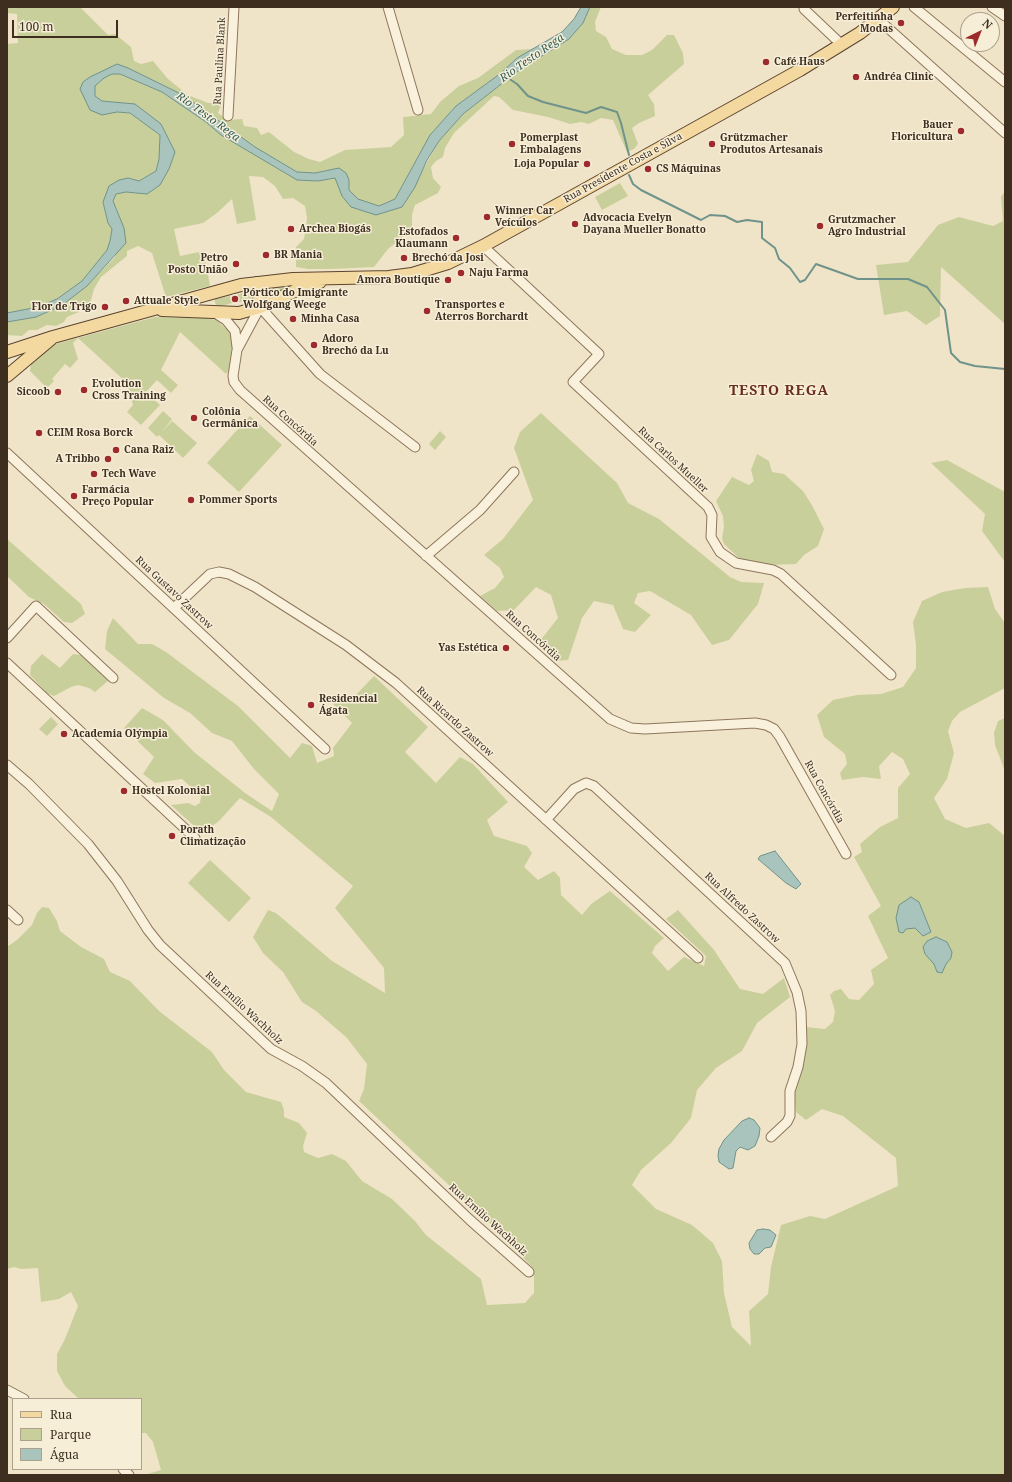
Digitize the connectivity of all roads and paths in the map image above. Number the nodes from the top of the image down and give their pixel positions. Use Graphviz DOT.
graph roads {
  1 [pos="234,7"];
  2 [pos="388,7"];
  3 [pos="893,7"];
  4 [pos="914,7"];
  5 [pos="992,7"];
  6 [pos="804,9"];
  7 [pos="1005,16"];
  8 [pos="878,20"];
  9 [pos="842,45"];
  10 [pos="1005,82"];
  11 [pos="418,110"];
  12 [pos="228,116"];
  13 [pos="1005,133"];
  14 [pos="483,246"];
  15 [pos="334,278"];
  16 [pos="256,283"];
  17 [pos="210,293"];
  18 [pos="260,306"];
  19 [pos="153,309"];
  20 [pos="215,313"];
  21 [pos="53,337"];
  22 [pos="237,350"];
  23 [pos="7,352"];
  24 [pos="7,376"];
  25 [pos="415,447"];
  26 [pos="7,453"];
  27 [pos="514,472"];
  28 [pos="426,556"];
  29 [pos="174,608"];
  30 [pos="7,638"];
  31 [pos="7,663"];
  32 [pos="891,675"];
  33 [pos="113,678"];
  34 [pos="325,749"];
  35 [pos="7,765"];
  36 [pos="546,820"];
  37 [pos="195,838"];
  38 [pos="846,854"];
  39 [pos="7,910"];
  40 [pos="18,920"];
  41 [pos="698,958"];
  42 [pos="771,1137"];
  43 [pos="529,1272"];
  44 [pos="7,1390"];
  45 [pos="22,1398"];
  1 -- 12 [label="street, Rua Paulina Blank"];
  2 -- 11 [label="street"];
  3 -- 8 [label="main road, Rua Presidente Costa e Silva"];
  4 -- 10 [label="street"];
  5 -- 7 [label="street"];
  6 -- 9 [label="street"];
  8 -- 9 [label="main road, Rua Presidente Costa e Silva"];
  8 -- 13 [label="street"];
  9 -- 14 [label="main road, Rua Presidente Costa e Silva"];
  14 -- 15 [label="main road, Rua Presidente Costa e Silva"];
  14 -- 32 [label="street, Rua Carlos Mueller"];
  15 -- 16 [label="main road, Rua Presidente Costa e Silva"];
  15 -- 18 [label="main road, Rua Presidente Costa e Silva"];
  16 -- 17 [label="main road, Rua Presidente Costa e Silva"];
  16 -- 18 [label="main road"];
  17 -- 19 [label="main road, Rua Presidente Costa e Silva"];
  17 -- 20 [label="main road"];
  18 -- 20 [label="main road, Rua Presidente Costa e Silva"];
  18 -- 22 [label="street, Rua Concórdia"];
  18 -- 25 [label="street"];
  19 -- 20 [label="main road, Rua Presidente Costa e Silva"];
  19 -- 21 [label="main road, Rua Presidente Costa e Silva"];
  20 -- 22 [label="street, Rua Concórdia"];
  21 -- 23 [label="main road, Rua Presidente Costa e Silva"];
  21 -- 24 [label="main road, Rua Presidente Costa e Silva"];
  22 -- 28 [label="street, Rua Concórdia"];
  26 -- 29 [label="street, Rua Gustavo Zastrow"];
  27 -- 28 [label="street"];
  28 -- 38 [label="street, Rua Concórdia"];
  29 -- 34 [label="street, Rua Gustavo Zastrow"];
  29 -- 36 [label="street, Rua Ricardo Zastrow"];
  30 -- 33 [label="street"];
  31 -- 37 [label="street"];
  35 -- 43 [label="street, Rua Emílio Wachholz"];
  36 -- 41 [label="street, Rua Ricardo Zastrow"];
  36 -- 42 [label="street, Rua Alfredo Zastrow"];
  39 -- 40 [label="street"];
  44 -- 45 [label="street"];
}
